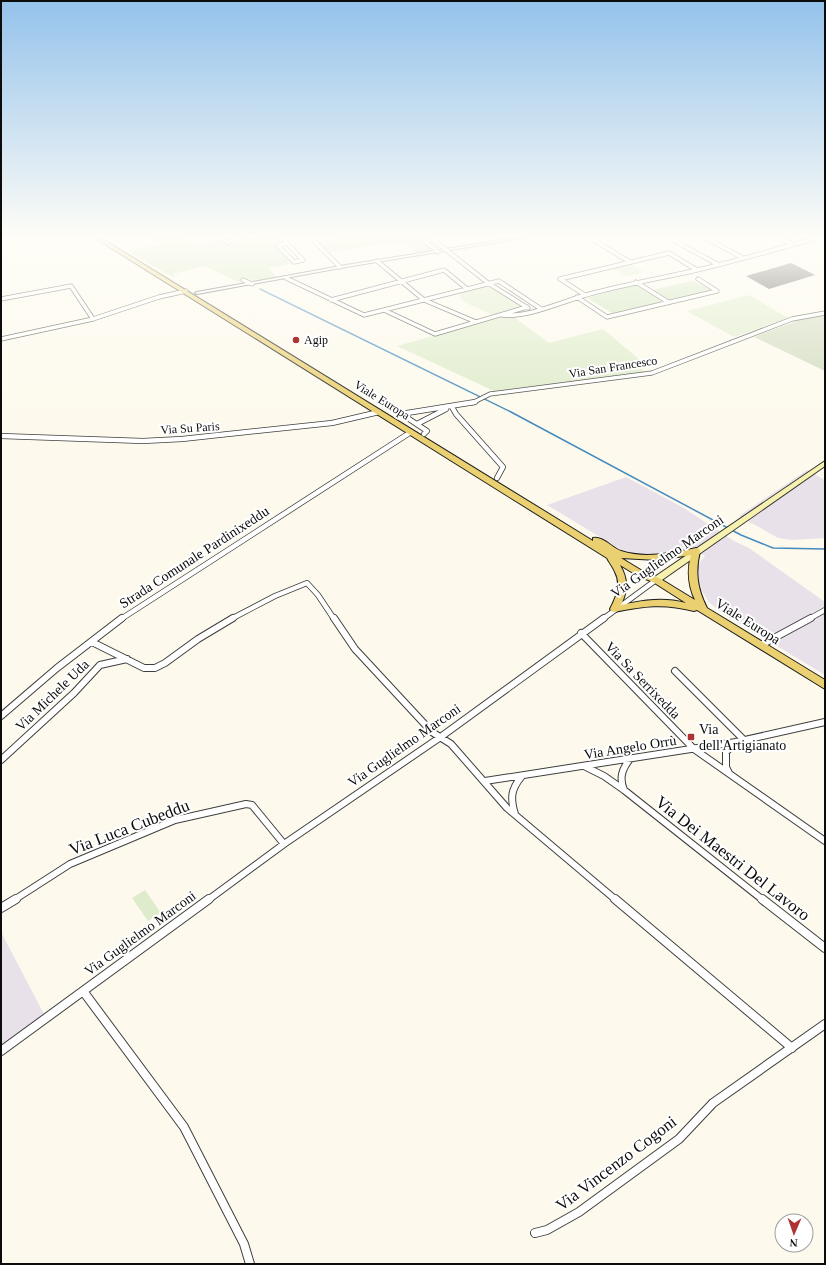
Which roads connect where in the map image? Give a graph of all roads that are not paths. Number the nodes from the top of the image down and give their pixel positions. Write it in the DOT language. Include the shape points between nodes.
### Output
graph roads {
  1 [pos="12,297"];
  2 [pos="78,297"];
  3 [pos="159,297"];
  4 [pos="196,297"];
  5 [pos="203,297"];
  6 [pos="325,297"];
  7 [pos="342,297"];
  8 [pos="421,297"];
  9 [pos="434,297"];
  10 [pos="511,297"];
  11 [pos="523,297"];
  12 [pos="577,297"];
  13 [pos="660,297"];
  14 [pos="690,297"];
  15 [pos="1,299"];
  16 [pos="331,300"];
  17 [pos="424,300"];
  18 [pos="668,302"];
  19 [pos="527,307"];
  20 [pos="541,309"];
  21 [pos="384,310"];
  22 [pos="532,311"];
  23 [pos="825,313"];
  24 [pos="502,315"];
  25 [pos="93,319"];
  26 [pos="476,322"];
  27 [pos="1,339"];
  28 [pos="452,407"];
  29 [pos="446,408"];
  30 [pos="378,412"];
  31 [pos="417,424"];
  32 [pos="411,432"];
  33 [pos="424,434"];
  34 [pos="1,436"];
  35 [pos="825,463"];
  36 [pos="497,478"];
  37 [pos="696,551"];
  38 [pos="613,554"];
  39 [pos="656,580"];
  40 [pos="614,609"];
  41 [pos="825,610"];
  42 [pos="705,611"];
  43 [pos="581,633"];
  44 [pos="92,642"];
  45 [pos="761,645"];
  46 [pos="127,659"];
  47 [pos="675,671"];
  48 [pos="825,685"];
  49 [pos="1,716"];
  50 [pos="825,722"];
  51 [pos="442,736"];
  52 [pos="744,740"];
  53 [pos="736,742"];
  54 [pos="694,749"];
  55 [pos="630,759"];
  56 [pos="1,760"];
  57 [pos="584,766"];
  58 [pos="729,774"];
  59 [pos="522,776"];
  60 [pos="485,782"];
  61 [pos="624,790"];
  62 [pos="515,814"];
  63 [pos="825,841"];
  64 [pos="284,844"];
  65 [pos="1,908"];
  66 [pos="825,948"];
  67 [pos="83,991"];
  68 [pos="825,1024"];
  69 [pos="792,1048"];
  70 [pos="1,1051"];
  71 [pos="535,1233"];
  72 [pos="250,1264"];
  1 -- 15 [label="street"];
  2 -- 25 [label="street"];
  3 -- 25 [label="street"];
  4 -- 30 [label="main road, Viale Europa"];
  5 -- 33 [label="main road, Viale Europa"];
  6 -- 16 [label="street"];
  7 -- 16 [label="street"];
  8 -- 17 [label="street"];
  9 -- 17 [label="street"];
  10 -- 19 [label="street"];
  11 -- 20 [label="street"];
  12 -- 18 [label="street" via="607,317"];
  12 -- 20 [label="street"];
  13 -- 18 [label="street"];
  14 -- 18 [label="street"];
  16 -- 21 [label="street" via="364,315"];
  17 -- 21 [label="street"];
  17 -- 26 [label="street"];
  19 -- 22 [label="street"];
  19 -- 24 [label="street"];
  20 -- 22 [label="street"];
  21 -- 26 [label="street" via="435,334"];
  22 -- 24 [label="street" via="512,316"];
  23 -- 28 [label="street, Via San Francesco" via="792,319 652,373 488,395"];
  24 -- 26 [label="street"];
  25 -- 27 [label="street"];
  28 -- 29 [label="street, Via San Francesco"];
  28 -- 36 [label="street" via="503,467"];
  29 -- 31 [label="street, Via San Francesco"];
  29 -- 31 [label="street, Via San Francesco" via="407,413 406,417"];
  30 -- 32 [label="main road, Viale Europa"];
  30 -- 34 [label="street, Via Su Paris" via="332,423 182,440"];
  31 -- 33 [label="street, Via San Francesco" via="427,432"];
  32 -- 38 [label="main road, Viale Europa"];
  32 -- 44 [label="street, Strada Comunale Pardinixeddu" via="134,609"];
  33 -- 36 [label="main road, Viale Europa"];
  35 -- 37 [label="main road, Via Guglielmo Marconi"];
  36 -- 38 [label="main road, Viale Europa"];
  37 -- 38 [label="main road" via="648,559"];
  37 -- 39 [label="main road, Via Guglielmo Marconi"];
  37 -- 42 [label="main road" via="691,579"];
  38 -- 39 [label="main road, Viale Europa" via="646,570"];
  38 -- 40 [label="main road" via="623,579 621,595"];
  39 -- 40 [label="street, Via Guglielmo Marconi"];
  39 -- 42 [label="main road, Viale Europa"];
  40 -- 42 [label="main road" via="666,601"];
  40 -- 43 [label="street, Via Guglielmo Marconi"];
  41 -- 45 [label="street"];
  42 -- 45 [label="main road, Viale Europa"];
  43 -- 51 [label="street, Via Guglielmo Marconi"];
  43 -- 54 [label="street, Via Sa Serrixedda"];
  44 -- 46 [label="street"];
  44 -- 49 [label="street, Strada Comunale Pardinixeddu"];
  45 -- 48 [label="main road, Viale Europa"];
  46 -- 51 [label="street" via="144,668 155,667 232,617 307,583 355,649 432,732"];
  46 -- 56 [label="street, Via Michele Uda" via="100,665 74,693"];
  47 -- 52 [label="street"];
  50 -- 52 [label="street, Via Angelo Orrù"];
  51 -- 60 [label="street"];
  51 -- 64 [label="street, Via Guglielmo Marconi"];
  52 -- 53 [label="street, Via Angelo Orrù"];
  53 -- 54 [label="street, Via Angelo Orrù"];
  53 -- 58 [label="street" via="726,752 726,767"];
  54 -- 55 [label="street, Via Angelo Orrù"];
  54 -- 58 [label="street, Via Sa Serrixedda"];
  55 -- 57 [label="street, Via Angelo Orrù"];
  55 -- 61 [label="street" via="621,771 620,778"];
  57 -- 59 [label="street, Via Angelo Orrù"];
  57 -- 61 [label="street, Via Dei Maestri Del Lavoro"];
  58 -- 63 [label="street, Via Sa Serrixedda"];
  59 -- 60 [label="street, Via Angelo Orrù"];
  59 -- 62 [label="street" via="511,790 510,798"];
  60 -- 62 [label="street"];
  61 -- 66 [label="street, Via Dei Maestri Del Lavoro"];
  62 -- 69 [label="street"];
  64 -- 65 [label="street, Via Luca Cubeddu" via="252,805 246,804 175,820 70,864"];
  64 -- 67 [label="street, Via Guglielmo Marconi"];
  67 -- 70 [label="street, Via Guglielmo Marconi"];
  67 -- 72 [label="street" via="184,1126 244,1244"];
  68 -- 69 [label="street, Via Vincenzo Cogoni"];
  69 -- 71 [label="street, Via Vincenzo Cogoni" via="713,1103 679,1139 579,1212 547,1230"];
}
